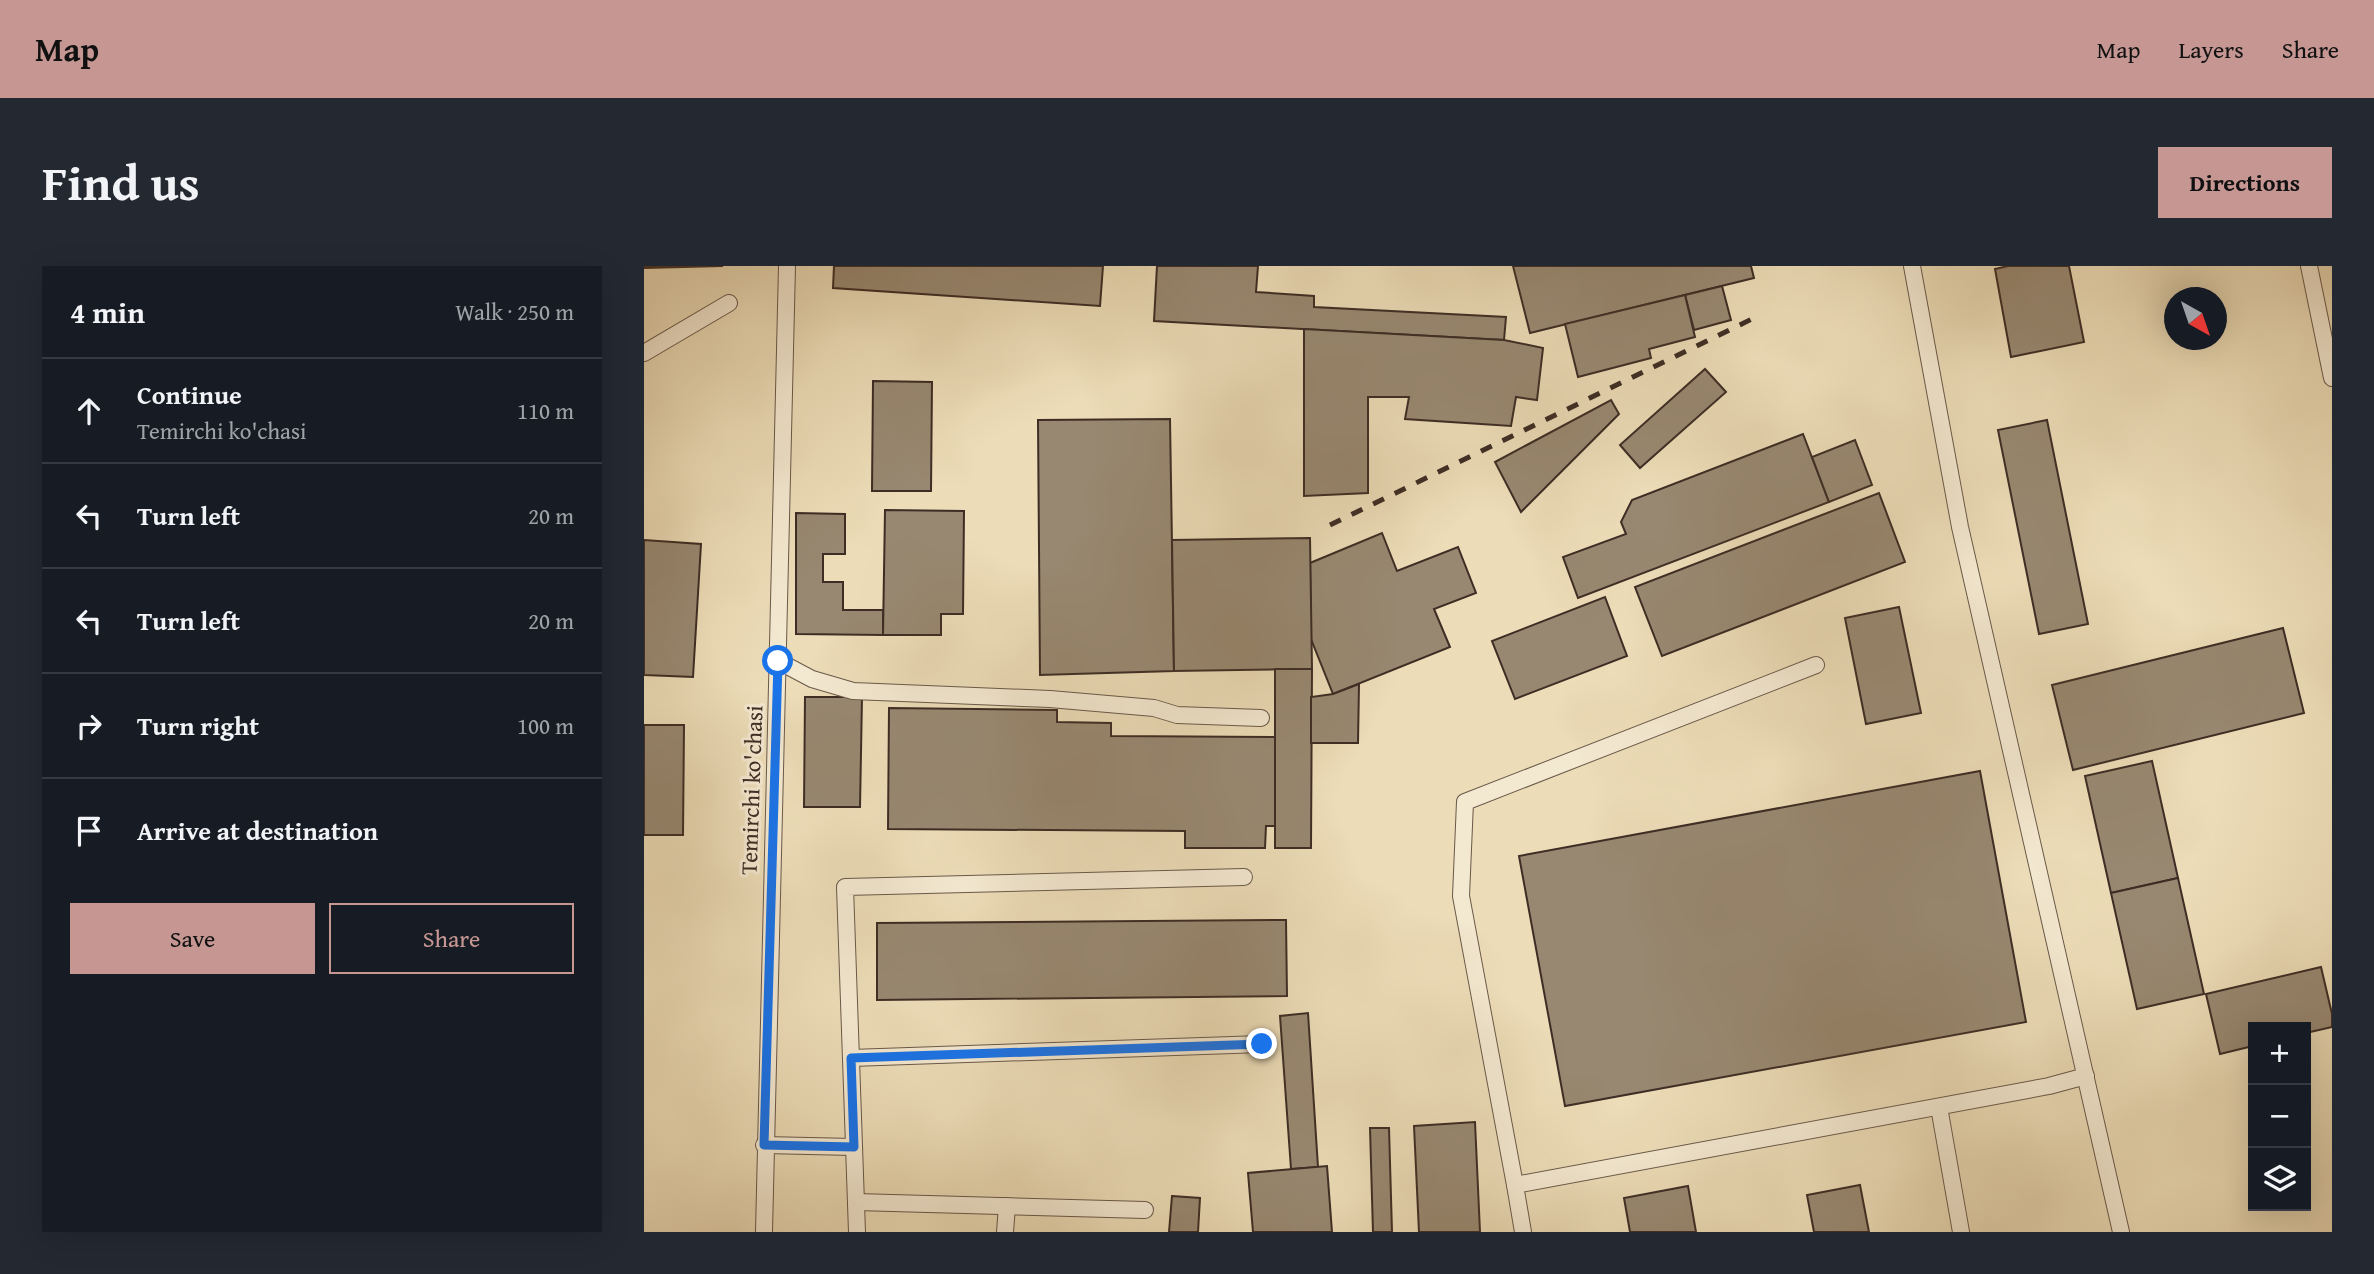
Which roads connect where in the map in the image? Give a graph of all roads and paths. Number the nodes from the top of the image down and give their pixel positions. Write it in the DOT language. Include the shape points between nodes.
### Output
graph roads {
  1 [pos="786,266"];
  2 [pos="1912,266"];
  3 [pos="2309,266"];
  4 [pos="729,303"];
  5 [pos="644,353"];
  6 [pos="2332,378"];
  7 [pos="778,661"];
  8 [pos="1816,666"];
  9 [pos="1261,718"];
  10 [pos="1244,877"];
  11 [pos="1262,1044"];
  12 [pos="851,1058"];
  13 [pos="2085,1076"];
  14 [pos="1939,1107"];
  15 [pos="764,1145"];
  16 [pos="854,1147"];
  17 [pos="1515,1185"];
  18 [pos="856,1202"];
  19 [pos="1007,1206"];
  20 [pos="1144,1210"];
  21 [pos="764,1232"];
  22 [pos="857,1232"];
  23 [pos="1005,1232"];
  24 [pos="1523,1232"];
  25 [pos="1961,1232"];
  26 [pos="2121,1232"];
  1 -- 7 [label="lane, Temirchi ko'chasi"];
  2 -- 13 [label="lane" via="1961,527"];
  3 -- 6 [label="lane"];
  4 -- 5 [label="lane"];
  7 -- 9 [label="lane" via="812,679 853,691 1050,698 1154,708 1177,715"];
  7 -- 15 [label="lane, Temirchi ko'chasi"];
  8 -- 17 [label="lane" via="1465,802 1461,896"];
  10 -- 12 [label="lane" via="845,887"];
  11 -- 12 [label="lane"];
  12 -- 16 [label="lane"];
  13 -- 14 [label="lane"];
  13 -- 26 [label="lane"];
  14 -- 17 [label="lane"];
  14 -- 25 [label="lane"];
  15 -- 16 [label="lane"];
  15 -- 21 [label="lane, Temirchi ko'chasi"];
  16 -- 18 [label="lane"];
  17 -- 24 [label="lane"];
  18 -- 19 [label="lane"];
  18 -- 22 [label="lane"];
  19 -- 20 [label="lane"];
  19 -- 23 [label="lane"];
}
